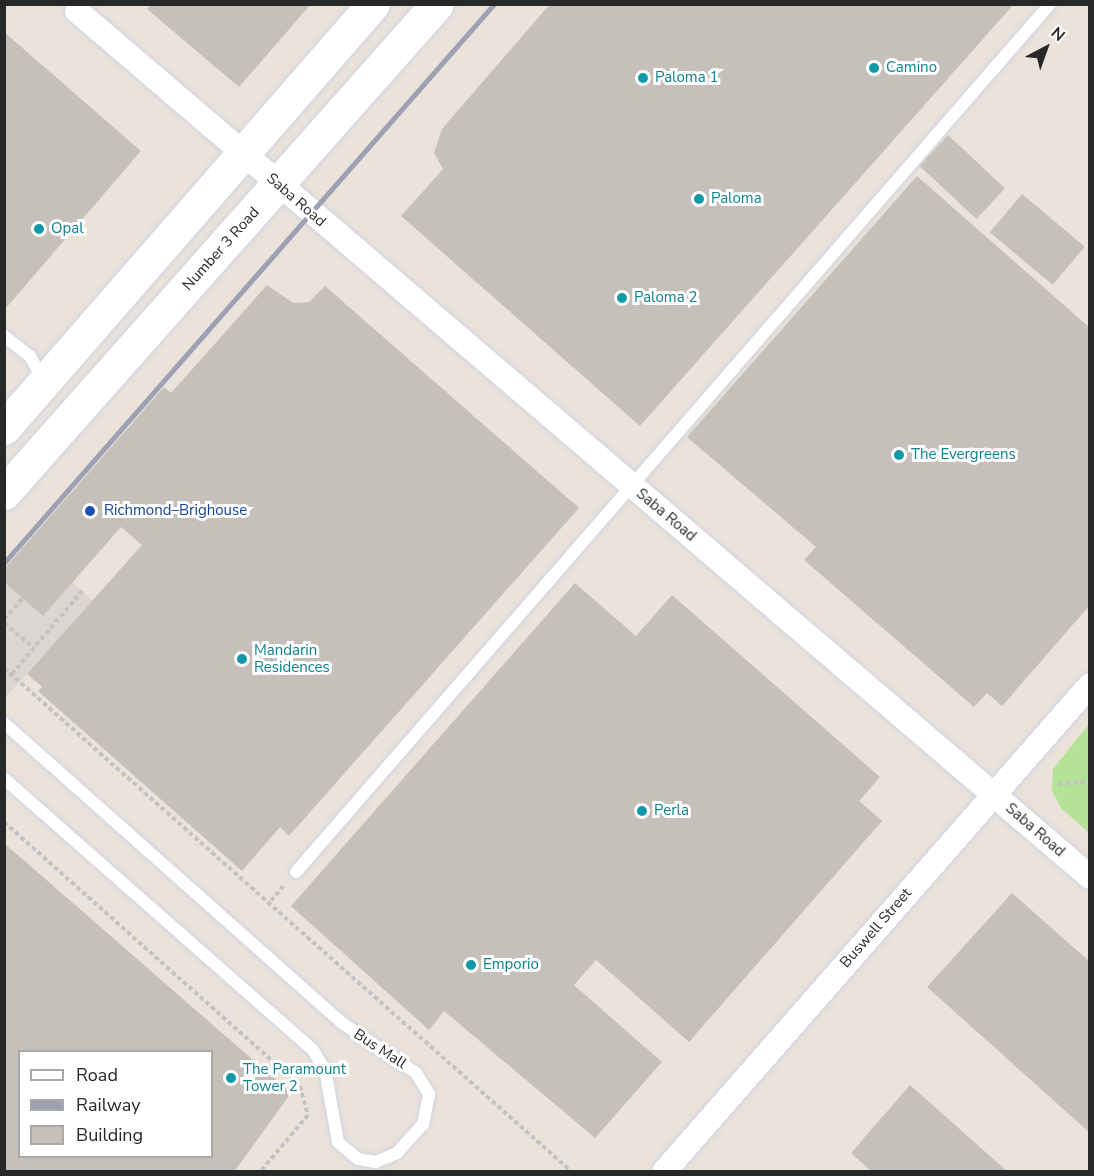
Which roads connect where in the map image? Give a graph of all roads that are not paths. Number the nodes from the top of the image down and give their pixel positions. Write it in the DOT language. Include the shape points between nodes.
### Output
graph roads {
  1 [pos="373,4"];
  2 [pos="437,4"];
  3 [pos="1050,4"];
  4 [pos="76,6"];
  5 [pos="242,152"];
  6 [pos="278,184"];
  7 [pos="4,336"];
  8 [pos="43,380"];
  9 [pos="4,428"];
  10 [pos="630,484"];
  11 [pos="4,493"];
  12 [pos="1089,685"];
  13 [pos="4,723"];
  14 [pos="4,779"];
  15 [pos="994,794"];
  16 [pos="296,872"];
  17 [pos="1089,877"];
  18 [pos="664,1172"];
  1 -- 5 [label="main road"];
  2 -- 6 [label="main road, Number 3 Road"];
  3 -- 10 [label="lane"];
  4 -- 5 [label="street, Saba Road"];
  5 -- 6 [label="street, Saba Road"];
  5 -- 8 [label="main road"];
  6 -- 10 [label="street, Saba Road"];
  6 -- 11 [label="main road, Number 3 Road"];
  7 -- 8 [label="lane" via="30,356"];
  8 -- 9 [label="main road"];
  10 -- 15 [label="street, Saba Road"];
  10 -- 16 [label="lane"];
  12 -- 15 [label="street, Buswell Street"];
  13 -- 14 [label="lane, Bus Mall" via="342,1023 416,1073 429,1094 423,1124 397,1153 376,1162 358,1159 338,1142 326,1070 313,1050"];
  15 -- 17 [label="street, Saba Road"];
  15 -- 18 [label="street, Buswell Street"];
}
